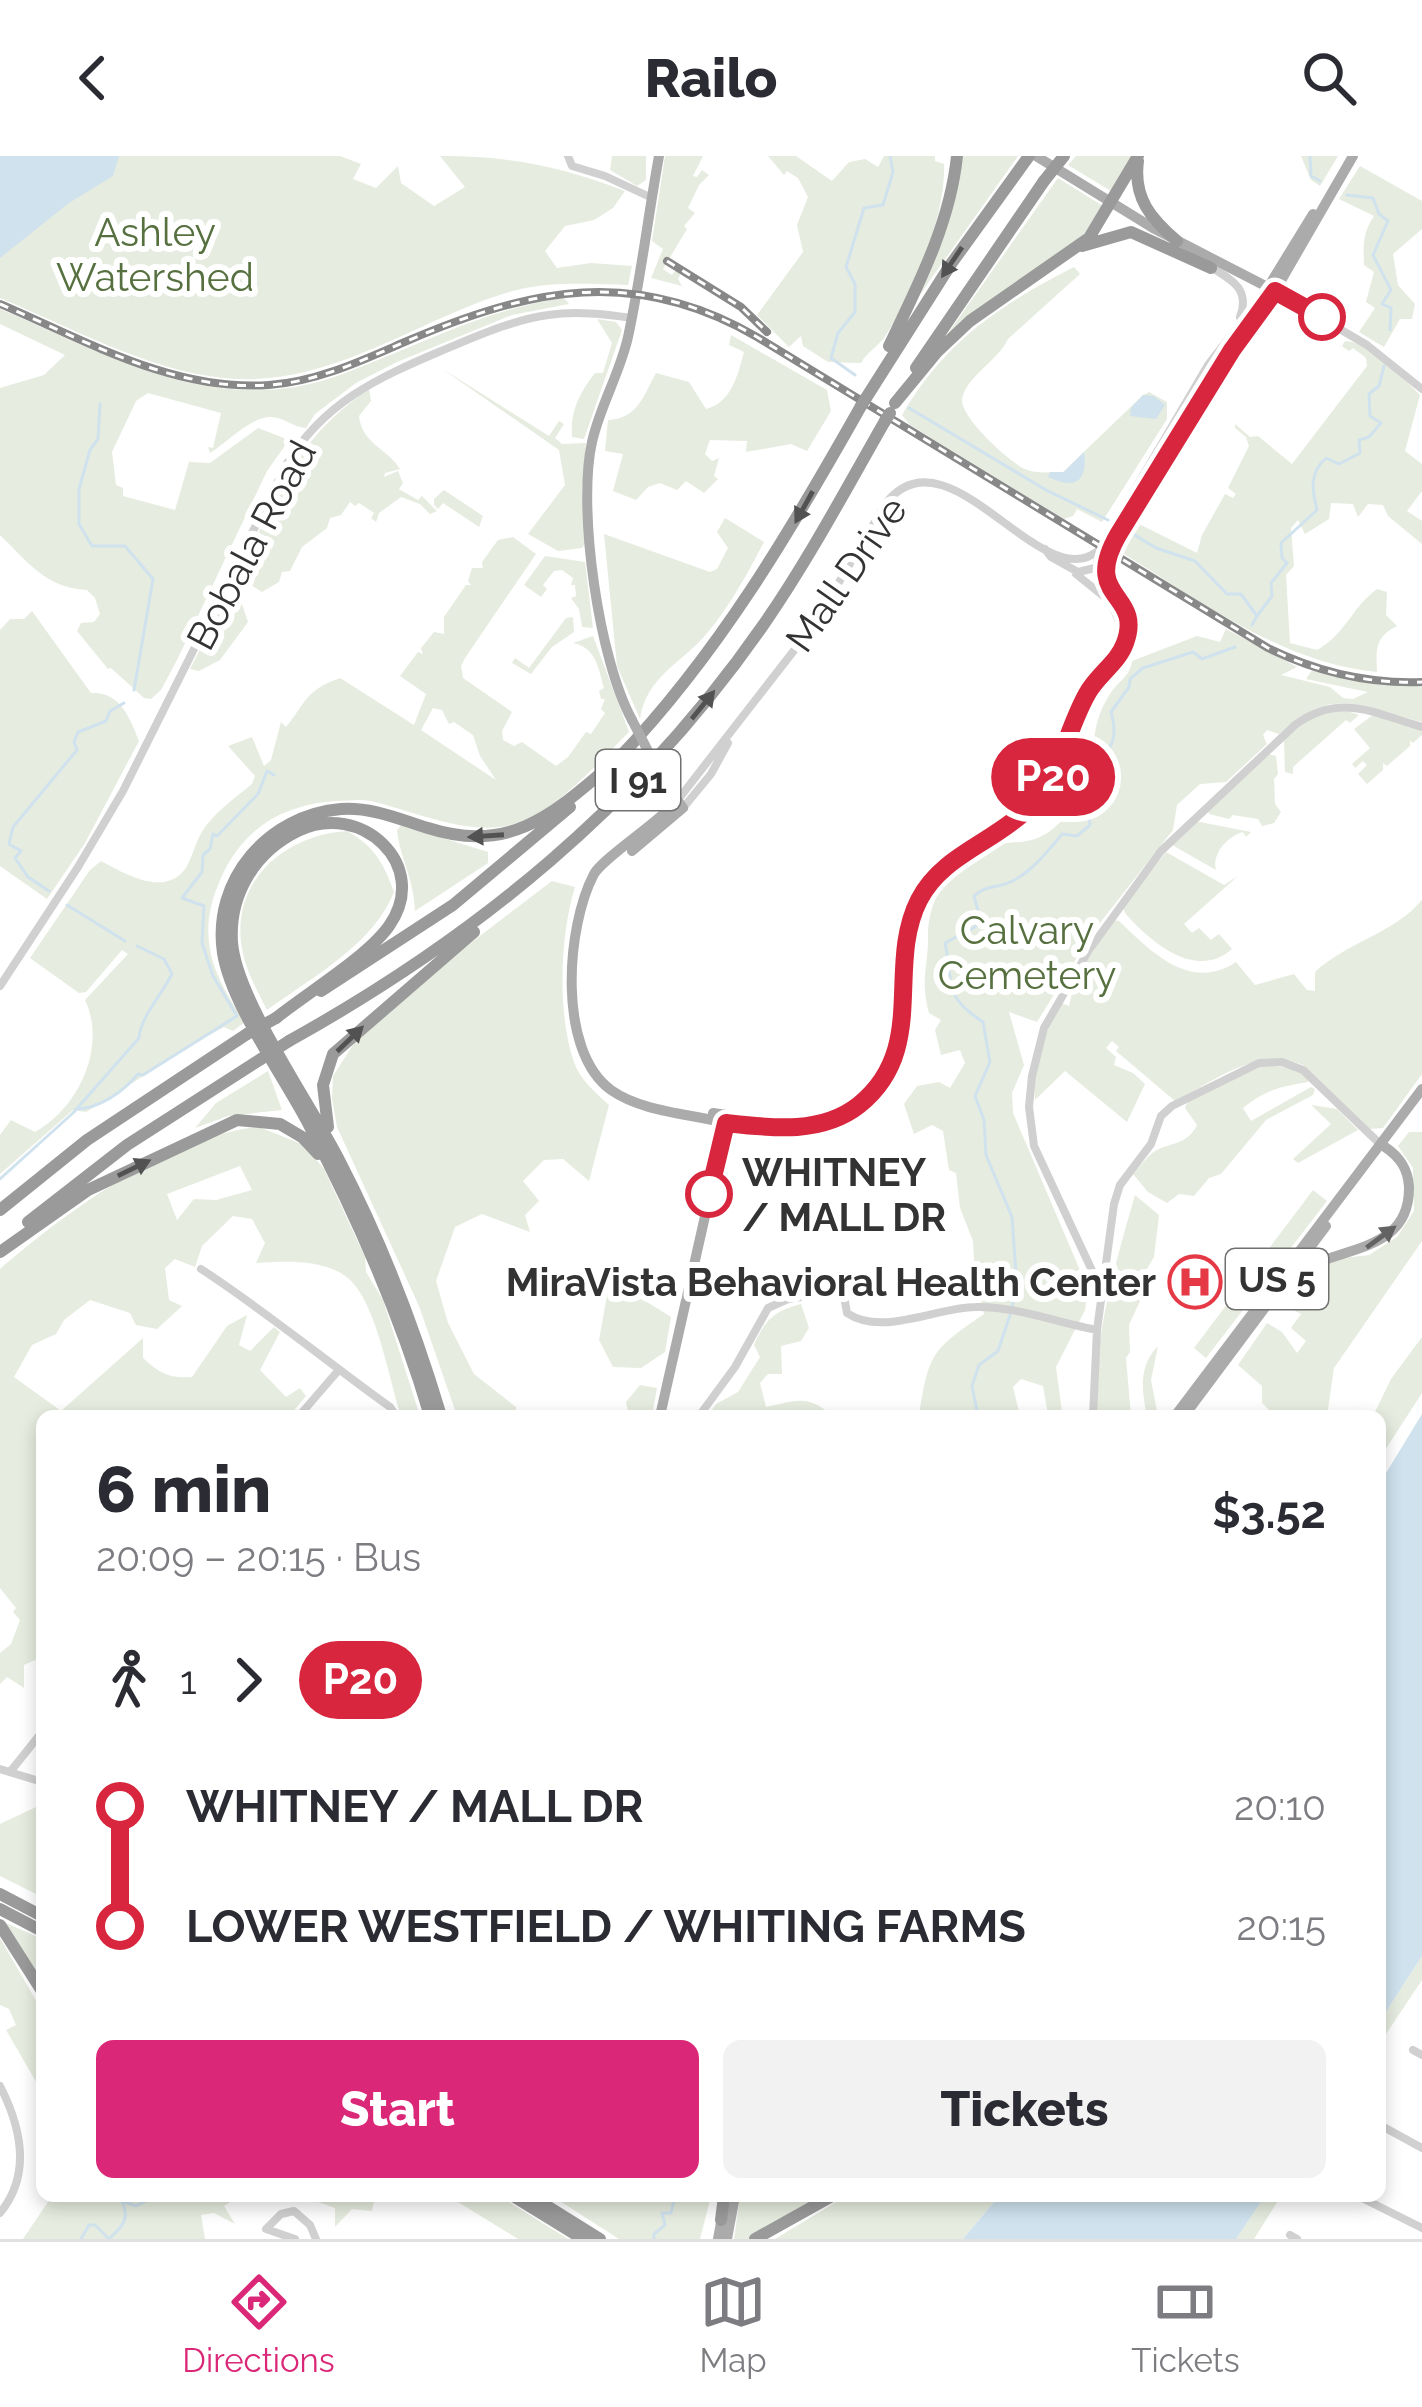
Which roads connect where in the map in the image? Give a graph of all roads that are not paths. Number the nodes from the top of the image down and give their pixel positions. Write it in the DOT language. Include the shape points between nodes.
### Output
graph roads {
  1 [pos="568,156"];
  2 [pos="659,156"];
  3 [pos="1064,156"];
  4 [pos="1138,156"];
  5 [pos="1352,156"];
  6 [pos="957,159"];
  7 [pos="1028,160"];
  8 [pos="652,198"];
  9 [pos="1111,203"];
  10 [pos="1177,241"];
  11 [pos="1081,246"];
  12 [pos="1196,251"];
  13 [pos="1211,268"];
  14 [pos="1271,290"];
  15 [pos="632,318"];
  16 [pos="1231,334"];
  17 [pos="1422,389"];
  18 [pos="865,399"];
  19 [pos="890,412"];
  20 [pos="1100,549"];
  21 [pos="1070,565"];
  22 [pos="1102,569"];
  23 [pos="1105,598"];
  24 [pos="1102,670"];
  25 [pos="1422,727"];
  26 [pos="620,757"];
  27 [pos="680,804"];
  28 [pos="538,874"];
  29 [pos="0,986"];
  30 [pos="276,1018"];
  31 [pos="1422,1089"];
  32 [pos="1422,1100"];
  33 [pos="727,1119"];
  34 [pos="1382,1145"];
  35 [pos="332,1146"];
  36 [pos="331,1169"];
  37 [pos="0,1210"];
  38 [pos="0,1250"];
  39 [pos="201,1269"];
  40 [pos="1283,1283"];
  41 [pos="1102,1292"];
  42 [pos="1097,1330"];
  43 [pos="337,1372"];
  44 [pos="304,1410"];
  45 [pos="391,1410"];
  46 [pos="428,1410"];
  47 [pos="439,1410"];
  48 [pos="661,1410"];
  49 [pos="703,1410"];
  50 [pos="1094,1410"];
  51 [pos="1180,1410"];
  52 [pos="1188,1410"];
  53 [pos="36,1738"];
  54 [pos="5,1770"];
  55 [pos="36,1780"];
  56 [pos="0,1891"];
  57 [pos="0,1909"];
  58 [pos="36,1910"];
  59 [pos="0,1925"];
  60 [pos="36,1928"];
  61 [pos="36,1981"];
  62 [pos="1,2088"];
  63 [pos="1386,2128"];
  64 [pos="1422,2148"];
  65 [pos="523,2202"];
  66 [pos="540,2202"];
  67 [pos="726,2202"];
  68 [pos="727,2202"];
  69 [pos="821,2202"];
  70 [pos="1370,2202"];
  71 [pos="0,2213"];
  72 [pos="722,2220"];
  73 [pos="1422,2228"];
  74 [pos="289,2239"];
  75 [pos="316,2239"];
  76 [pos="583,2239"];
  77 [pos="600,2239"];
  78 [pos="723,2239"];
  79 [pos="754,2239"];
  1 -- 8 [label="street" via="572,166"];
  2 -- 8 [label="main road"];
  3 -- 19 [label="highway, I 91, bridge"];
  4 -- 9 [label="highway"];
  4 -- 10 [label="highway" via="1142,203"];
  5 -- 14 [label="main road"];
  6 -- 18 [label="highway" via="931,255"];
  7 -- 9 [label="main road"];
  7 -- 18 [label="highway, I 91, one-way"];
  8 -- 15 [label="main road"];
  9 -- 10 [label="main road"];
  9 -- 11 [label="highway"];
  10 -- 12 [label="main road"];
  11 -- 13 [label="highway" via="1140,234"];
  11 -- 19 [label="highway" via="970,321"];
  12 -- 13 [label="street"];
  12 -- 14 [label="main road"];
  13 -- 16 [label="street" via="1244,296"];
  14 -- 16 [label="street"];
  14 -- 17 [label="street" via="1367,345"];
  14 -- 22 [label="street"];
  15 -- 27 [label="main road, bridge" via="592,439 587,492 605,644 620,696"];
  15 -- 29 [label="street, Bobala Road" via="574,313 464,341 371,382 319,421 286,465 123,791"];
  16 -- 20 [label="street"];
  18 -- 26 [label="highway, I 91, one-way" via="728,627"];
  28 -- 19 [label="highway, I 91, one-way" via="627,792 732,668"];
  20 -- 21 [label="street"];
  20 -- 22 [label="street"];
  21 -- 22 [label="street"];
  21 -- 23 [label="street, Mall Drive"];
  21 -- 27 [label="street, Mall Drive" via="950,486 903,487 711,774"];
  22 -- 23 [label="street" via="1096,580"];
  22 -- 24 [label="street" via="1128,626 1124,647"];
  23 -- 24 [label="street" via="1120,629"];
  24 -- 33 [label="street" via="1057,772 1034,802 947,865 921,897 899,1040 886,1073 857,1107 828,1121 804,1127"];
  25 -- 41 [label="street" via="1339,706 1295,725 1161,851 1050,1014 1032,1076 1032,1134"];
  26 -- 30 [label="highway, I 91" via="477,887"];
  26 -- 36 [label="highway, one-way" via="548,815 506,835 466,838 381,812 337,809 287,824 243,864 224,910 227,971"];
  27 -- 33 [label="main road" via="591,883 577,915 574,1016 584,1055 614,1092"];
  35 -- 28 [label="highway, one-way" via="322,1100 333,1054"];
  28 -- 38 [label="highway, I 91, bridge" via="424,959 106,1160"];
  30 -- 35 [label="highway" via="378,938 395,915 396,864 358,826 312,825 271,848 242,886 232,926 242,980"];
  30 -- 37 [label="highway, I 91, bridge" via="87,1140"];
  31 -- 34 [label="main road, US 5"];
  32 -- 34 [label="main road, US 5"];
  33 -- 48 [label="main road"];
  34 -- 40 [label="main road, US 5"];
  40 -- 34 [label="main road, one-way" via="1325,1257 1377,1244 1396,1226 1408,1179"];
  34 -- 41 [label="street" via="1303,1070 1282,1062 1259,1063 1172,1106 1120,1185"];
  34 -- 51 [label="main road, US 5"];
  35 -- 47 [label="highway" via="392,1275"];
  38 -- 36 [label="highway, one-way" via="88,1190 237,1120 280,1124"];
  36 -- 46 [label="highway"];
  39 -- 43 [label="street"];
  40 -- 52 [label="main road, US 5"];
  41 -- 42 [label="street"];
  42 -- 49 [label="street" via="989,1308 861,1321 847,1313 845,1291 788,1299 768,1308"];
  42 -- 50 [label="street"];
  43 -- 44 [label="street"];
  43 -- 45 [label="street"];
  53 -- 54 [label="street"];
  54 -- 55 [label="street"];
  56 -- 58 [label="highway"];
  57 -- 60 [label="highway"];
  59 -- 61 [label="highway"];
  62 -- 71 [label="street" via="20,2158 16,2187"];
  63 -- 64 [label="street"];
  65 -- 76 [label="highway"];
  66 -- 77 [label="highway"];
  67 -- 72 [label="highway"];
  68 -- 78 [label="main road"];
  69 -- 79 [label="highway"];
  70 -- 73 [label="street"];
  72 -- 78 [label="main road"];
  74 -- 75 [label="street" via="266,2229 290,2211"];
}
